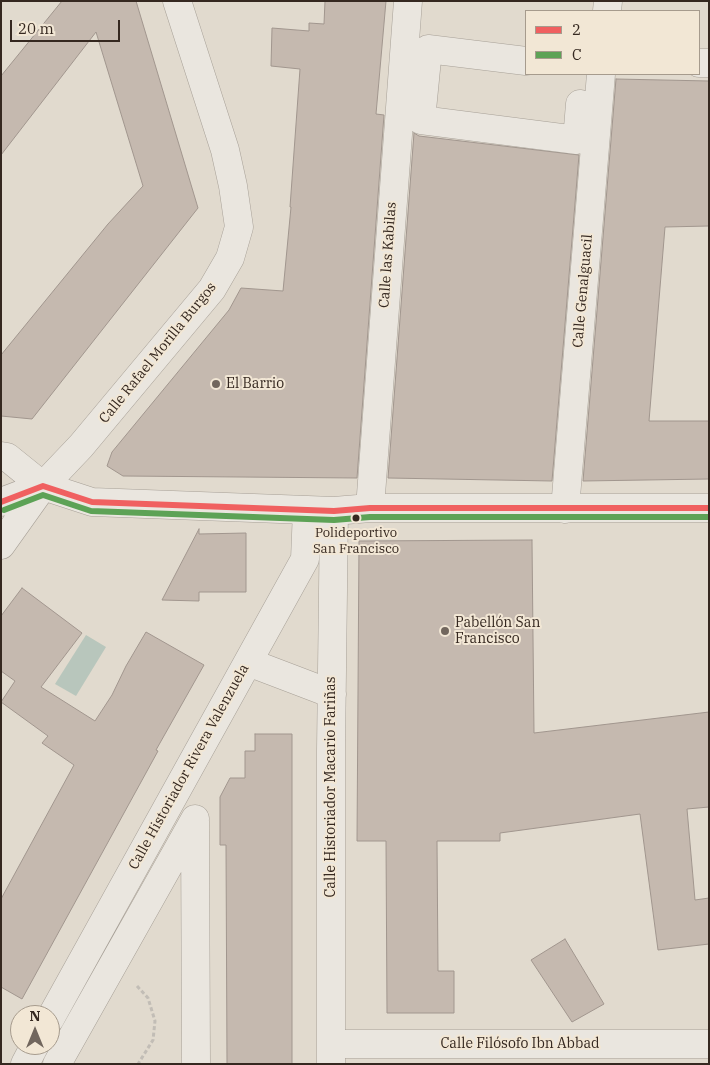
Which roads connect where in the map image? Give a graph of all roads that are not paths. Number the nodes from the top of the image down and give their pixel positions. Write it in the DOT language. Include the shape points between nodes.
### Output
graph roads {
  1 [pos="177,1"];
  2 [pos="408,1"];
  3 [pos="405,29"];
  4 [pos="525,45"];
  5 [pos="525,61"];
  6 [pos="583,75"];
  7 [pos="601,75"];
  8 [pos="1,456"];
  9 [pos="43,486"];
  10 [pos="1,502"];
  11 [pos="370,508"];
  12 [pos="709,508"];
  13 [pos="565,509"];
  14 [pos="321,510"];
  15 [pos="1,545"];
  16 [pos="248,662"];
  17 [pos="332,694"];
  18 [pos="57,1005"];
  19 [pos="709,1044"];
  20 [pos="331,1054"];
  21 [pos="57,1064"];
  22 [pos="196,1064"];
  1 -- 9 [label="street, Calle Rafael Morilla Burgos" via="225,150 239,227 230,258 212,289 81,446"];
  2 -- 3 [label="street, Calle las Kabilas"];
  3 -- 4 [label="street"];
  3 -- 11 [label="street, Calle las Kabilas"];
  5 -- 6 [label="street" via="428,49 422,120 577,140"];
  7 -- 13 [label="street, Calle Genalguacil"];
  8 -- 9 [label="street" via="7,457"];
  9 -- 10 [label="street"];
  9 -- 14 [label="street" via="92,502"];
  9 -- 15 [label="street, Calle Rafael Morilla Burgos"];
  11 -- 13 [label="street"];
  11 -- 14 [label="street"];
  12 -- 13 [label="street"];
  14 -- 16 [label="street, Calle Historiador Rivera Valenzuela" via="306,559"];
  14 -- 17 [label="street, Calle Historiador Macario Fariñas"];
  16 -- 17 [label="street"];
  16 -- 18 [label="street, Calle Historiador Rivera Valenzuela"];
  17 -- 20 [label="street, Calle Historiador Macario Fariñas"];
  19 -- 20 [label="street, Calle Filósofo Ibn Abbad"];
  21 -- 22 [label="street" via="195,819"];
}
